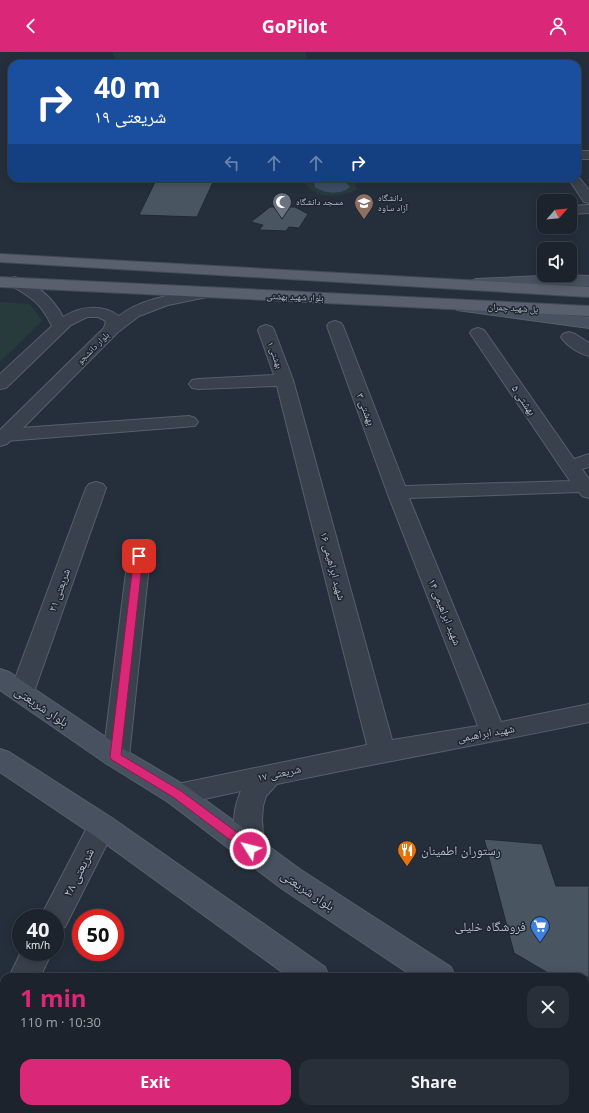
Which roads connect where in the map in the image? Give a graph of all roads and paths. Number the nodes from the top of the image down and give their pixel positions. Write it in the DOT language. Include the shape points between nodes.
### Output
graph roads {
  1 [pos="577,182"];
  2 [pos="589,199"];
  3 [pos="589,209"];
  4 [pos="577,210"];
  5 [pos="0,258"];
  6 [pos="589,281"];
  7 [pos="7,282"];
  8 [pos="447,285"];
  9 [pos="589,292"];
  10 [pos="207,293"];
  11 [pos="438,304"];
  12 [pos="589,311"];
  13 [pos="589,323"];
  14 [pos="335,326"];
  15 [pos="60,327"];
  16 [pos="112,329"];
  17 [pos="266,330"];
  18 [pos="478,333"];
  19 [pos="569,337"];
  20 [pos="589,351"];
  21 [pos="284,380"];
  22 [pos="0,384"];
  23 [pos="198,384"];
  24 [pos="189,422"];
  25 [pos="3,438"];
  26 [pos="589,460"];
  27 [pos="570,467"];
  28 [pos="96,488"];
  29 [pos="587,489"];
  30 [pos="397,492"];
  31 [pos="139,556"];
  32 [pos="11,685"];
  33 [pos="589,713"];
  34 [pos="493,732"];
  35 [pos="382,752"];
  36 [pos="116,757"];
  37 [pos="0,759"];
  38 [pos="269,775"];
  39 [pos="177,794"];
  40 [pos="102,826"];
  41 [pos="250,849"];
  42 [pos="60,909"];
  43 [pos="32,961"];
  44 [pos="26,973"];
  45 [pos="308,973"];
  46 [pos="434,973"];
  1 -- 2 [label="street"];
  3 -- 4 [label="street"];
  5 -- 8 [label="main road, بلوار شهید بهشتی"];
  6 -- 8 [label="main road, بلوار شهید بهشتی"];
  7 -- 10 [label="main road, بلوار شهید بهشتی"];
  7 -- 15 [label="street" via="38,294 51,308"];
  8 -- 9 [label="main road, پل شهید چمران"];
  10 -- 11 [label="main road, بلوار شهید بهشتی"];
  10 -- 16 [label="street, بلوار دانشجو" via="164,301 133,313"];
  11 -- 12 [label="main road, پل شهید چمران"];
  11 -- 13 [label="main road, بلوار شهید بهشتی"];
  14 -- 30 [label="street, بهشتی ۳"];
  15 -- 16 [label="street" via="75,316 97,312 108,314 114,320"];
  15 -- 22 [label="street"];
  16 -- 25 [label="street, بلوار دانشجو"];
  17 -- 21 [label="street, بهشتی ۱"];
  18 -- 27 [label="street, بهشتی ۵"];
  19 -- 20 [label="street"];
  21 -- 23 [label="street"];
  21 -- 35 [label="street, شهید ابراهیمی ۱۶"];
  24 -- 25 [label="street"];
  26 -- 27 [label="street"];
  27 -- 29 [label="street, بهشتی ۵"];
  28 -- 32 [label="street, شریعتی ۲۱"];
  29 -- 30 [label="street"];
  30 -- 34 [label="street, شهید ابراهیمی ۱۴"];
  31 -- 36 [label="street"];
  32 -- 36 [label="main road, بلوار شریعتی"];
  33 -- 34 [label="street, شهید ابراهیمی"];
  34 -- 35 [label="street, شهید ابراهیمی"];
  35 -- 38 [label="street, شریعتی ۱۷"];
  36 -- 39 [label="main road, بلوار شریعتی"];
  37 -- 40 [label="main road"];
  38 -- 39 [label="street, شریعتی ۱۷"];
  38 -- 41 [label="street" via="254,791 249,809 247,828"];
  39 -- 41 [label="main road, بلوار شریعتی"];
  40 -- 42 [label="street, شریعتی ۲۸"];
  40 -- 45 [label="main road"];
  41 -- 46 [label="main road, بلوار شریعتی"];
  43 -- 44 [label="street"];
}
